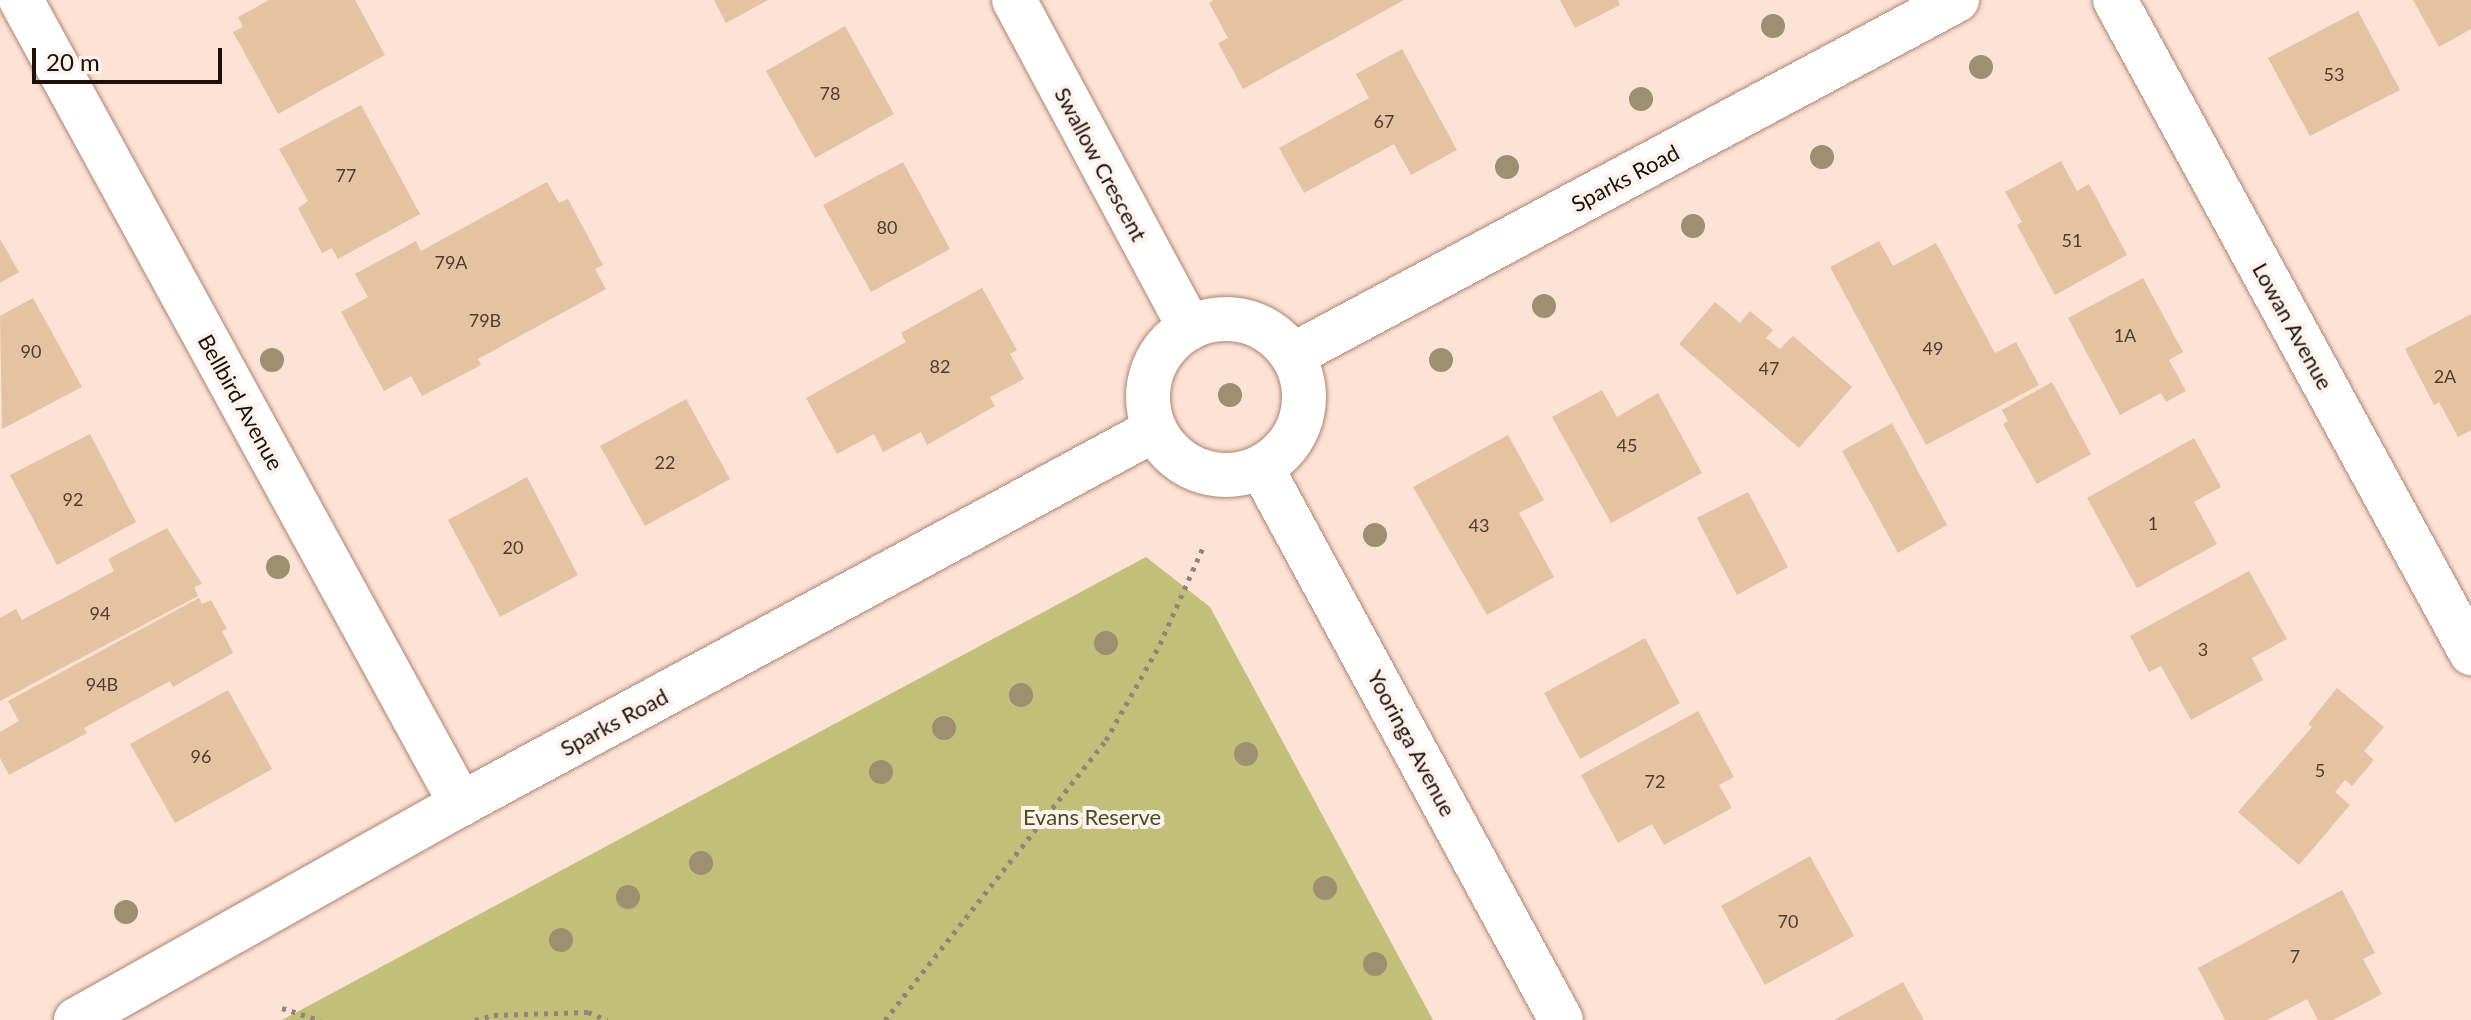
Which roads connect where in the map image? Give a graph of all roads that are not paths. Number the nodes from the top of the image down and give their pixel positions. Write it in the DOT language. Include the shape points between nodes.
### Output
graph roads {
  1 [pos="1014,0"];
  2 [pos="1957,0"];
  3 [pos="2115,0"];
  4 [pos="17,18"];
  5 [pos="1190,328"];
  6 [pos="1293,355"];
  7 [pos="1154,430"];
  8 [pos="1261,467"];
  9 [pos="2471,653"];
  10 [pos="461,804"];
  11 [pos="76,1020"];
  12 [pos="1561,1020"];
  1 -- 5 [label="street, Swallow Crescent"];
  2 -- 6 [label="street, Sparks Road"];
  3 -- 9 [label="street, Lowan Avenue"];
  4 -- 10 [label="street, Bellbird Avenue"];
  5 -- 6 [label="street" via="1235,319 1257,324"];
  5 -- 7 [label="street" via="1156,361 1148,407"];
  6 -- 8 [label="street" via="1303,379 1305,405 1298,431 1283,453"];
  7 -- 8 [label="street" via="1188,466 1211,475 1237,475"];
  7 -- 10 [label="street, Sparks Road"];
  8 -- 12 [label="street, Yooringa Avenue"];
  10 -- 11 [label="street, Sparks Road"];
}
